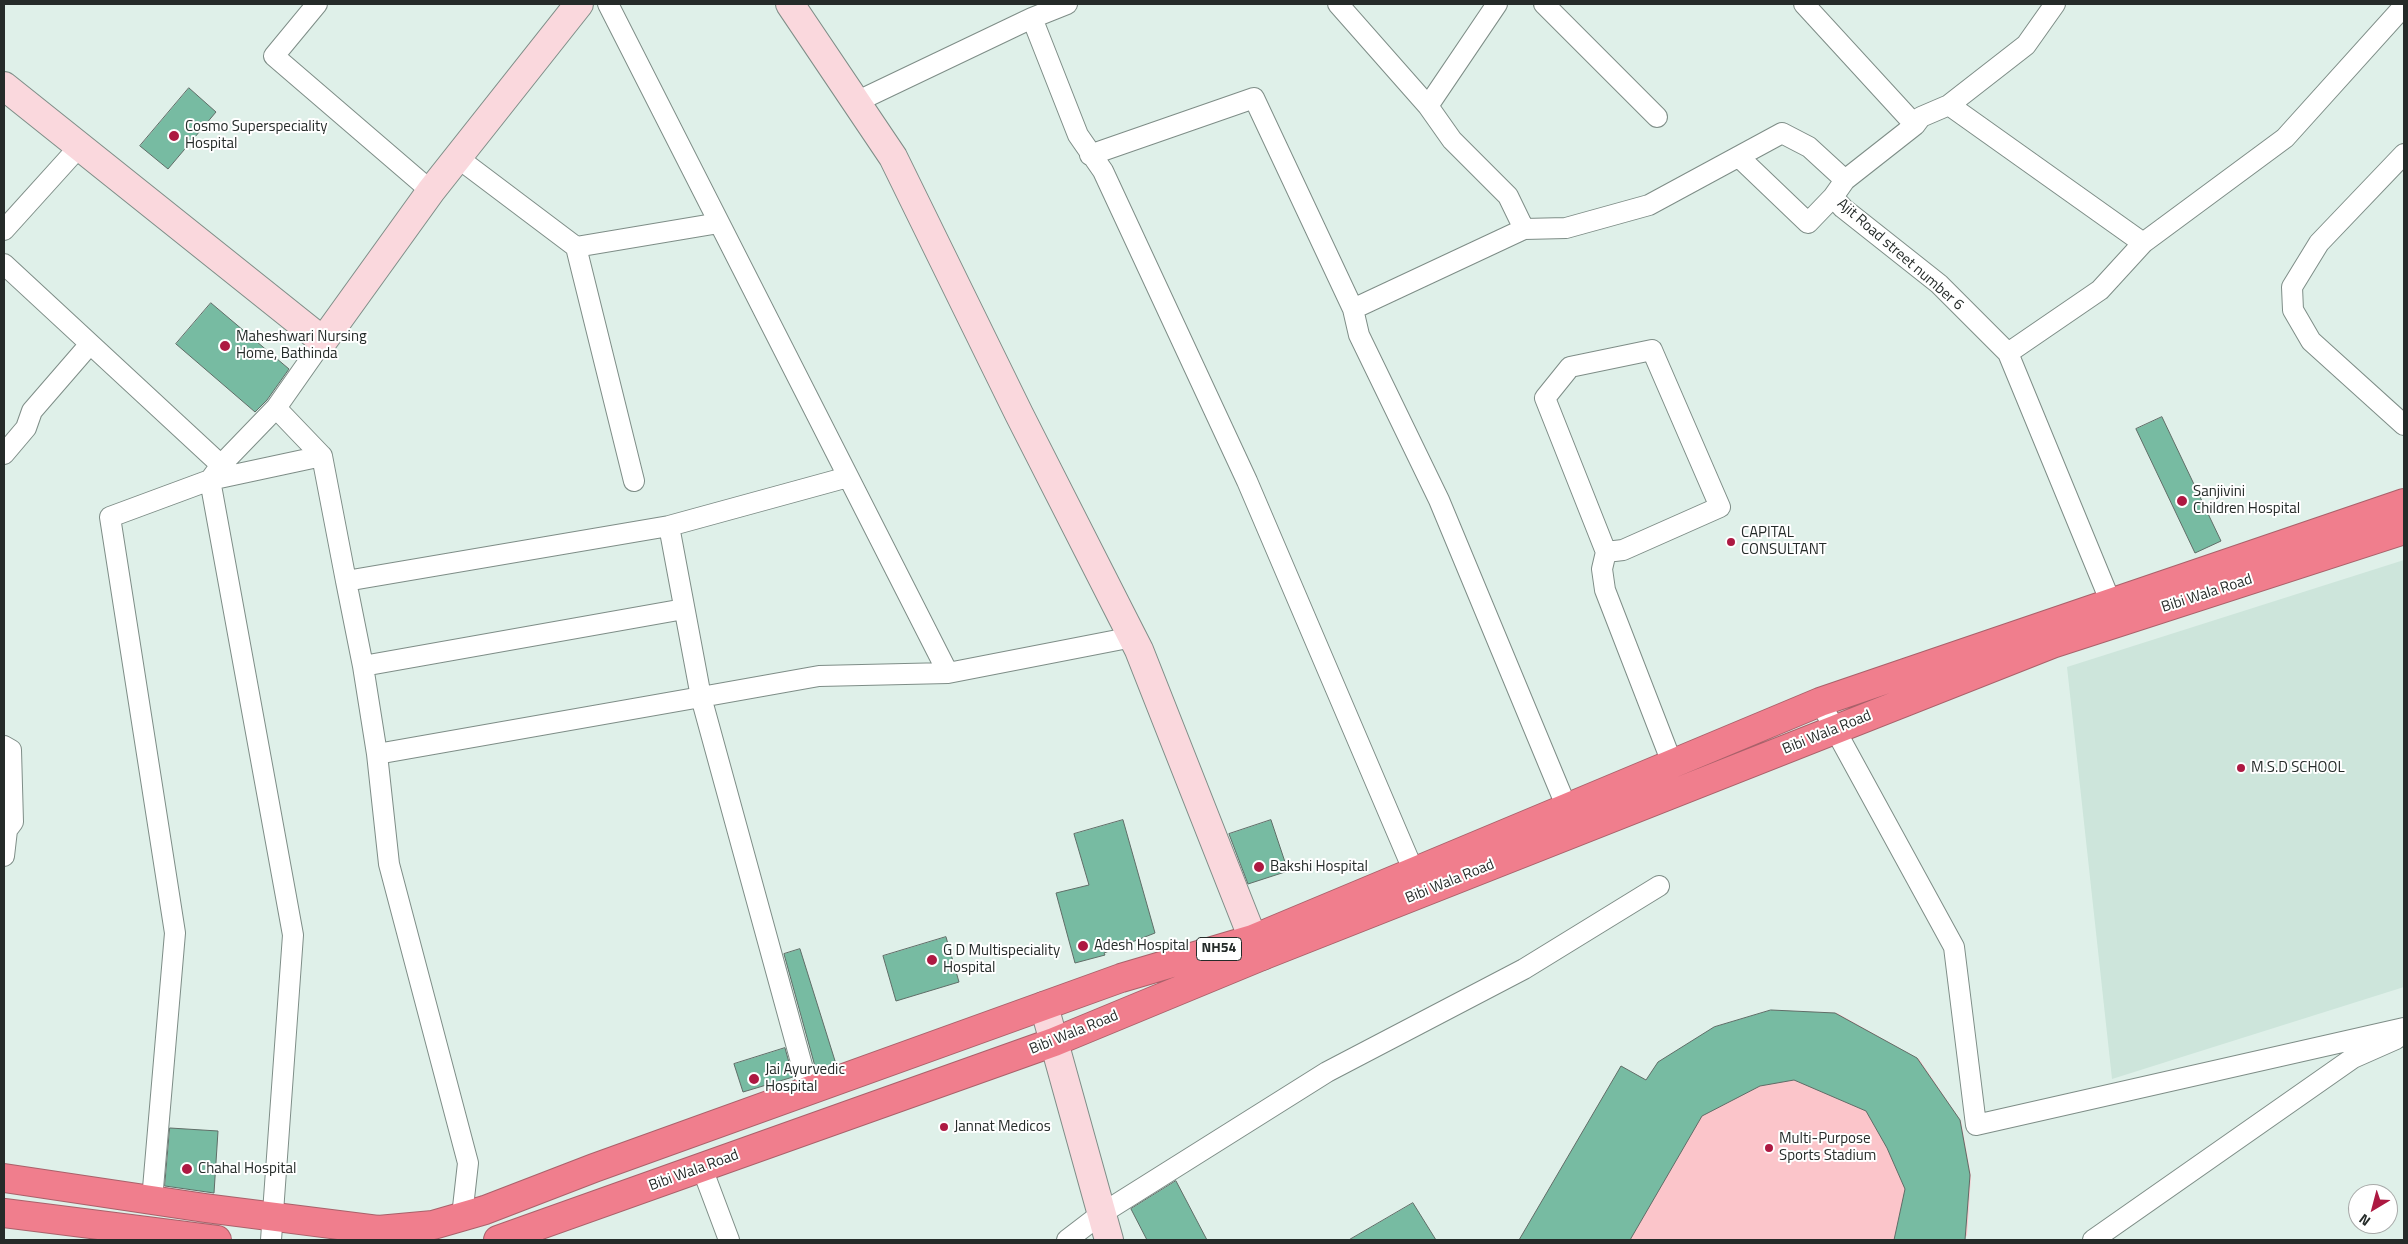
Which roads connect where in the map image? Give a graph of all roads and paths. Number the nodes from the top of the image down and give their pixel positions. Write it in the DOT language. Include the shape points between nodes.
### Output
graph roads {
  1 [pos="316,4"];
  2 [pos="579,4"];
  3 [pos="608,4"];
  4 [pos="790,4"];
  5 [pos="1067,4"];
  6 [pos="1338,4"];
  7 [pos="1497,4"];
  8 [pos="1544,4"];
  9 [pos="1804,4"];
  10 [pos="2055,4"];
  11 [pos="2404,6"];
  12 [pos="1032,18"];
  13 [pos="4,86"];
  14 [pos="856,102"];
  15 [pos="1949,105"];
  16 [pos="1428,106"];
  17 [pos="1657,117"];
  18 [pos="1915,125"];
  19 [pos="79,147"];
  20 [pos="2404,154"];
  21 [pos="1090,155"];
  22 [pos="1740,157"];
  23 [pos="458,158"];
  24 [pos="1845,180"];
  25 [pos="432,191"];
  26 [pos="1833,197"];
  27 [pos="719,223"];
  28 [pos="1524,229"];
  29 [pos="4,230"];
  30 [pos="2143,243"];
  31 [pos="576,247"];
  32 [pos="4,264"];
  33 [pos="1353,309"];
  34 [pos="323,341"];
  35 [pos="90,344"];
  36 [pos="2008,353"];
  37 [pos="276,408"];
  38 [pos="2404,425"];
  39 [pos="4,454"];
  40 [pos="322,456"];
  41 [pos="216,473"];
  42 [pos="848,477"];
  43 [pos="634,481"];
  44 [pos="2404,503"];
  45 [pos="669,526"];
  46 [pos="2404,530"];
  47 [pos="1606,552"];
  48 [pos="346,581"];
  49 [pos="2110,603"];
  50 [pos="684,609"];
  51 [pos="1133,637"];
  52 [pos="364,666"];
  53 [pos="948,673"];
  54 [pos="700,697"];
  55 [pos="1820,702"];
  56 [pos="1836,729"];
  57 [pos="4,746"];
  58 [pos="377,754"];
  59 [pos="1672,763"];
  60 [pos="1567,808"];
  61 [pos="4,856"];
  62 [pos="1414,872"];
  63 [pos="1659,886"];
  64 [pos="1257,948"];
  65 [pos="1044,1006"];
  66 [pos="2404,1028"];
  67 [pos="2404,1036"];
  68 [pos="1054,1042"];
  69 [pos="809,1090"];
  70 [pos="702,1168"];
  71 [pos="4,1178"];
  72 [pos="152,1200"];
  73 [pos="4,1213"];
  74 [pos="1101,1214"];
  75 [pos="462,1216"];
  76 [pos="272,1229"];
  77 [pos="217,1240"];
  78 [pos="498,1240"];
  79 [pos="730,1240"];
  80 [pos="1067,1240"];
  81 [pos="1109,1240"];
  82 [pos="2094,1240"];
  1 -- 25 [label="street" via="274,56"];
  2 -- 23 [label="street"];
  3 -- 27 [label="street"];
  4 -- 14 [label="street"];
  5 -- 12 [label="street"];
  6 -- 16 [label="street"];
  7 -- 16 [label="street"];
  8 -- 17 [label="street"];
  9 -- 18 [label="street"];
  10 -- 15 [label="street, Ajit Road street number 6" via="2026,45"];
  11 -- 30 [label="street" via="2285,138"];
  12 -- 14 [label="street"];
  12 -- 21 [label="street" via="1078,136"];
  13 -- 19 [label="street"];
  14 -- 51 [label="street" via="893,157 1014,405"];
  15 -- 18 [label="street, Ajit Road street number 6" via="1921,117"];
  15 -- 30 [label="street"];
  16 -- 28 [label="street" via="1452,140 1508,196"];
  18 -- 24 [label="street, Ajit Road street number 6"];
  19 -- 29 [label="street"];
  19 -- 34 [label="street"];
  20 -- 38 [label="street" via="2319,243 2292,287 2293,310 2311,341"];
  21 -- 33 [label="street" via="1254,98"];
  21 -- 62 [label="street" via="1103,171 1247,481"];
  22 -- 24 [label="street" via="1782,133 1810,147"];
  22 -- 26 [label="street" via="1808,223"];
  22 -- 28 [label="street" via="1649,204 1566,228"];
  23 -- 25 [label="street"];
  23 -- 31 [label="street"];
  24 -- 26 [label="street, Ajit Road street number 6"];
  25 -- 34 [label="street"];
  26 -- 36 [label="street, Ajit Road street number 6" via="1939,284"];
  27 -- 31 [label="street"];
  27 -- 42 [label="street"];
  28 -- 33 [label="street"];
  30 -- 36 [label="street" via="2100,290"];
  31 -- 43 [label="street"];
  32 -- 35 [label="street"];
  33 -- 60 [label="street" via="1359,335 1439,500"];
  34 -- 37 [label="street"];
  35 -- 39 [label="street" via="32,411 26,428"];
  35 -- 41 [label="street"];
  36 -- 49 [label="street, Ajit Road street number 6"];
  37 -- 40 [label="street"];
  37 -- 41 [label="street"];
  40 -- 41 [label="street"];
  40 -- 48 [label="street"];
  41 -- 72 [label="street" via="110,517 175,933"];
  41 -- 76 [label="street" via="293,935"];
  42 -- 45 [label="street"];
  42 -- 53 [label="street"];
  44 -- 49 [label="highway, NH54"];
  45 -- 48 [label="street"];
  45 -- 50 [label="street"];
  46 -- 56 [label="highway, Bibi Wala Road / NH54" via="2052,644"];
  47 -- 47 [label="street" via="1545,398 1570,367 1652,350 1720,507 1623,550"];
  47 -- 59 [label="street" via="1602,569 1605,590"];
  48 -- 52 [label="street"];
  49 -- 55 [label="highway, NH54"];
  50 -- 52 [label="street"];
  50 -- 54 [label="street"];
  51 -- 53 [label="street"];
  51 -- 64 [label="street"];
  52 -- 58 [label="street"];
  53 -- 54 [label="street" via="819,676"];
  54 -- 58 [label="street"];
  54 -- 69 [label="street"];
  55 -- 56 [label="street"];
  55 -- 59 [label="highway, NH54"];
  56 -- 64 [label="highway, Bibi Wala Road / NH54"];
  56 -- 66 [label="street" via="1954,946 1976,1125"];
  57 -- 61 [label="street" via="11,750 13,822 7,830"];
  58 -- 75 [label="street" via="389,864 468,1163"];
  59 -- 60 [label="highway, NH54"];
  60 -- 62 [label="highway, NH54"];
  62 -- 64 [label="highway, NH54"];
  63 -- 74 [label="street" via="1524,969 1327,1072"];
  64 -- 65 [label="highway, NH54" via="1121,978"];
  64 -- 68 [label="highway, Bibi Wala Road / NH54"];
  65 -- 68 [label="street"];
  65 -- 69 [label="highway, NH54"];
  67 -- 82 [label="street" via="2353,1058"];
  68 -- 70 [label="highway, Bibi Wala Road / NH54"];
  68 -- 74 [label="street"];
  69 -- 75 [label="highway, NH54"];
  70 -- 78 [label="highway, Bibi Wala Road / NH54"];
  70 -- 79 [label="street"];
  71 -- 72 [label="highway, NH54"];
  72 -- 76 [label="highway, NH54"];
  73 -- 77 [label="highway"];
  74 -- 80 [label="street"];
  74 -- 81 [label="street"];
  75 -- 76 [label="highway, NH54" via="433,1224 378,1230"];
}
